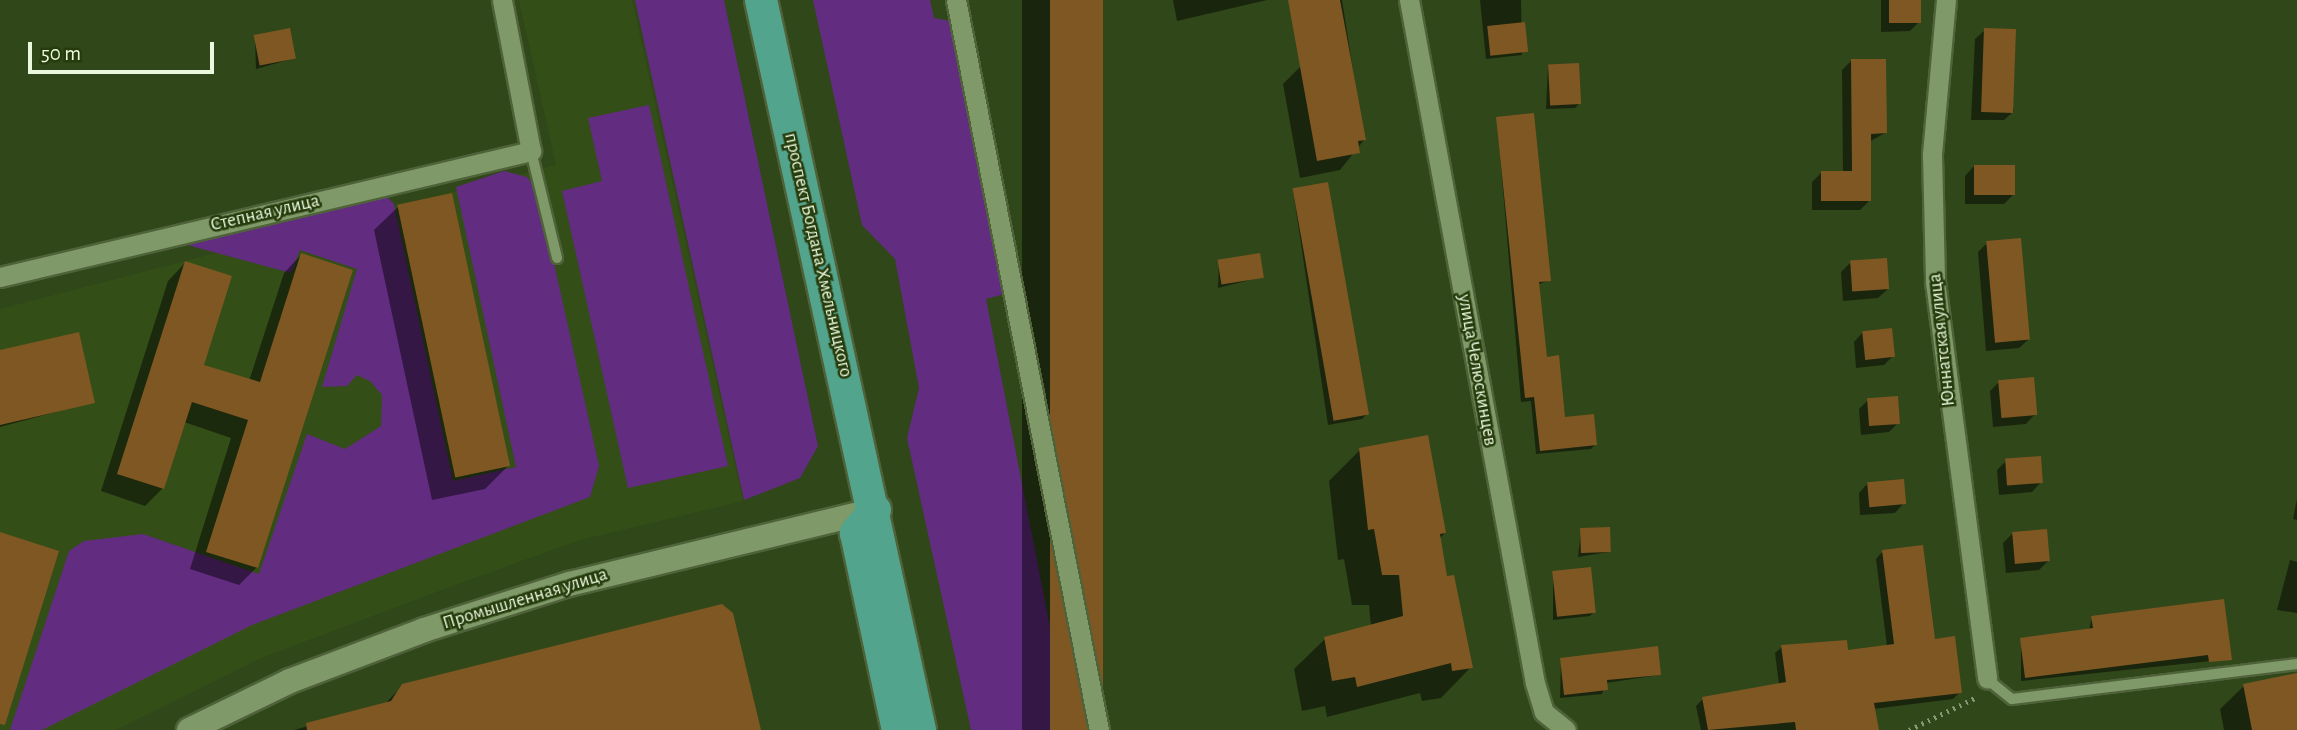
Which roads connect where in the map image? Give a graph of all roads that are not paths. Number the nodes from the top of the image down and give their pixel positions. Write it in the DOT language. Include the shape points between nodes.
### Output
graph roads {
  1 [pos="502,0"];
  2 [pos="761,0"];
  3 [pos="956,0"];
  4 [pos="1409,0"];
  5 [pos="1946,0"];
  6 [pos="531,151"];
  7 [pos="557,258"];
  8 [pos="0,277"];
  9 [pos="875,510"];
  10 [pos="2297,664"];
  11 [pos="1991,684"];
  12 [pos="189,730"];
  13 [pos="898,730"];
  14 [pos="920,730"];
  15 [pos="1099,730"];
  16 [pos="1566,730"];
  1 -- 6 [label="street"];
  2 -- 9 [label="main road, проспект Богдана Хмельницкого"];
  3 -- 15 [label="street"];
  4 -- 16 [label="street, улица Челюскинцев" via="1535,683 1544,712"];
  5 -- 11 [label="street, Юннатская улица" via="1932,155 1935,282"];
  6 -- 7 [label="lane"];
  6 -- 8 [label="street, Степная улица"];
  9 -- 12 [label="street, Промышленная улица" via="569,584 424,630 290,681"];
  9 -- 13 [label="main road" via="856,533"];
  9 -- 14 [label="main road, проспект Богдана Хмельницкого"];
  10 -- 11 [label="lane" via="2012,699"];
}
